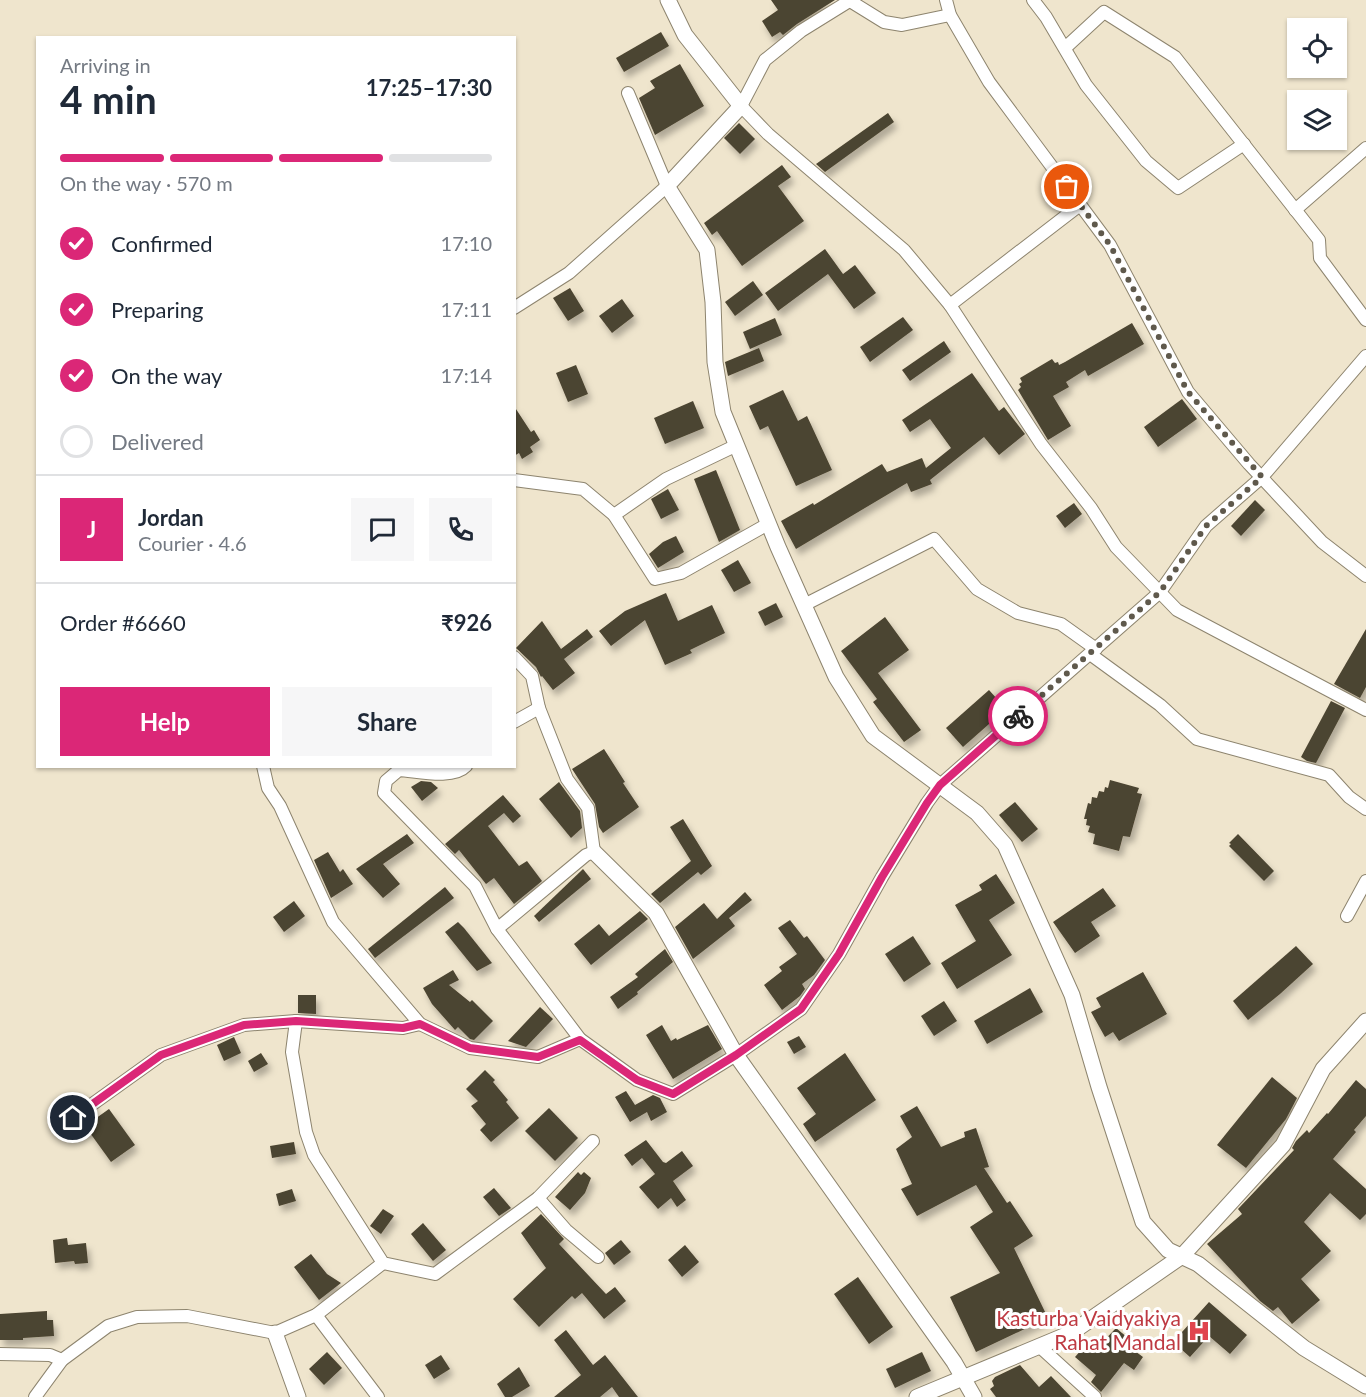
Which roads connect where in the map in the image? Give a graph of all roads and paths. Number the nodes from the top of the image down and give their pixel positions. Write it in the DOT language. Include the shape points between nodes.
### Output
graph roads {
  1 [pos="668,0"];
  2 [pos="851,0"];
  3 [pos="946,0"];
  4 [pos="1033,0"];
  5 [pos="950,15"];
  6 [pos="1065,48"];
  7 [pos="628,93"];
  8 [pos="741,105"];
  9 [pos="1244,144"];
  10 [pos="1366,148"];
  11 [pos="667,186"];
  12 [pos="1080,205"];
  13 [pos="1295,210"];
  14 [pos="950,305"];
  15 [pos="516,308"];
  16 [pos="1366,320"];
  17 [pos="1366,356"];
  18 [pos="737,445"];
  19 [pos="1262,477"];
  20 [pos="516,479"];
  21 [pos="614,515"];
  22 [pos="768,524"];
  23 [pos="1366,576"];
  24 [pos="1160,592"];
  25 [pos="804,605"];
  26 [pos="1093,651"];
  27 [pos="516,659"];
  28 [pos="1364,704"];
  29 [pos="539,708"];
  30 [pos="516,721"];
  31 [pos="264,768"];
  32 [pos="464,768"];
  33 [pos="940,785"];
  34 [pos="1366,809"];
  35 [pos="594,852"];
  36 [pos="1366,881"];
  37 [pos="1347,916"];
  38 [pos="497,929"];
  39 [pos="296,1021"];
  40 [pos="1366,1021"];
  41 [pos="420,1024"];
  42 [pos="580,1040"];
  43 [pos="736,1055"];
  44 [pos="73,1118"];
  45 [pos="593,1141"];
  46 [pos="538,1198"];
  47 [pos="1182,1256"];
  48 [pos="598,1257"];
  49 [pos="383,1263"];
  50 [pos="316,1315"];
  51 [pos="275,1333"];
  52 [pos="1039,1346"];
  53 [pos="0,1354"];
  54 [pos="62,1360"];
  55 [pos="962,1377"];
  56 [pos="1366,1386"];
  57 [pos="34,1397"];
  58 [pos="298,1397"];
  59 [pos="378,1397"];
  60 [pos="916,1397"];
  61 [pos="974,1397"];
  62 [pos="1095,1397"];
  1 -- 8 [label="street" via="685,35"];
  2 -- 5 [label="street" via="884,22 902,25"];
  2 -- 8 [label="street" via="801,31 765,60"];
  3 -- 5 [label="street"];
  4 -- 6 [label="street"];
  5 -- 12 [label="street" via="989,82"];
  6 -- 9 [label="street" via="1104,12 1175,57"];
  6 -- 9 [label="street" via="1086,85 1146,161 1178,188"];
  7 -- 11 [label="street"];
  8 -- 11 [label="street"];
  8 -- 14 [label="street" via="768,134 904,250"];
  9 -- 13 [label="street"];
  10 -- 13 [label="street"];
  11 -- 15 [label="street" via="570,273"];
  11 -- 18 [label="street" via="708,250 715,362 723,412"];
  12 -- 14 [label="street"];
  12 -- 19 [label="street" via="1110,245 1188,392"];
  13 -- 16 [label="street" via="1319,240 1320,258"];
  14 -- 24 [label="street" via="1041,444 1092,508 1116,547"];
  17 -- 19 [label="street"];
  18 -- 21 [label="street" via="666,479"];
  18 -- 22 [label="street"];
  19 -- 23 [label="street" via="1322,542"];
  19 -- 24 [label="street" via="1206,526"];
  20 -- 21 [label="street" via="583,489"];
  21 -- 22 [label="street" via="655,579 681,573"];
  22 -- 25 [label="street"];
  24 -- 26 [label="street"];
  24 -- 28 [label="street" via="1177,610"];
  25 -- 26 [label="street" via="934,539 976,589 1018,613 1061,624"];
  25 -- 33 [label="street" via="836,677 873,735"];
  26 -- 33 [label="street"];
  26 -- 34 [label="street" via="1197,739 1329,775"];
  27 -- 29 [label="street" via="532,676"];
  29 -- 30 [label="street"];
  29 -- 35 [label="street" via="567,779 588,808"];
  31 -- 41 [label="street" via="268,788 333,922"];
  32 -- 38 [label="street" via="448,774 399,770 386,781 384,793 475,886"];
  33 -- 43 [label="street" via="839,954 801,1009"];
  33 -- 47 [label="street" via="977,813 1005,845 1072,995 1143,1222 1168,1250"];
  35 -- 38 [label="street"];
  35 -- 43 [label="street" via="656,913"];
  36 -- 37 [label="street"];
  38 -- 42 [label="street"];
  39 -- 41 [label="street" via="403,1028"];
  39 -- 44 [label="street" via="244,1025 161,1055"];
  39 -- 49 [label="street" via="292,1052 306,1132 314,1155"];
  40 -- 47 [label="street" via="1323,1068 1283,1145"];
  41 -- 42 [label="street" via="470,1048 538,1057"];
  42 -- 43 [label="street" via="637,1080 673,1094"];
  43 -- 55 [label="street"];
  45 -- 46 [label="street"];
  46 -- 48 [label="street" via="566,1230"];
  46 -- 49 [label="street" via="435,1274"];
  47 -- 52 [label="street" via="1071,1333"];
  47 -- 56 [label="street" via="1198,1264 1304,1348"];
  49 -- 50 [label="street"];
  50 -- 51 [label="street"];
  50 -- 59 [label="street"];
  51 -- 54 [label="street" via="187,1316 137,1317 108,1326"];
  51 -- 58 [label="street"];
  52 -- 55 [label="street"];
  52 -- 62 [label="street"];
  53 -- 54 [label="street" via="50,1355"];
  54 -- 57 [label="street"];
  55 -- 60 [label="street"];
  55 -- 61 [label="street"];
}
